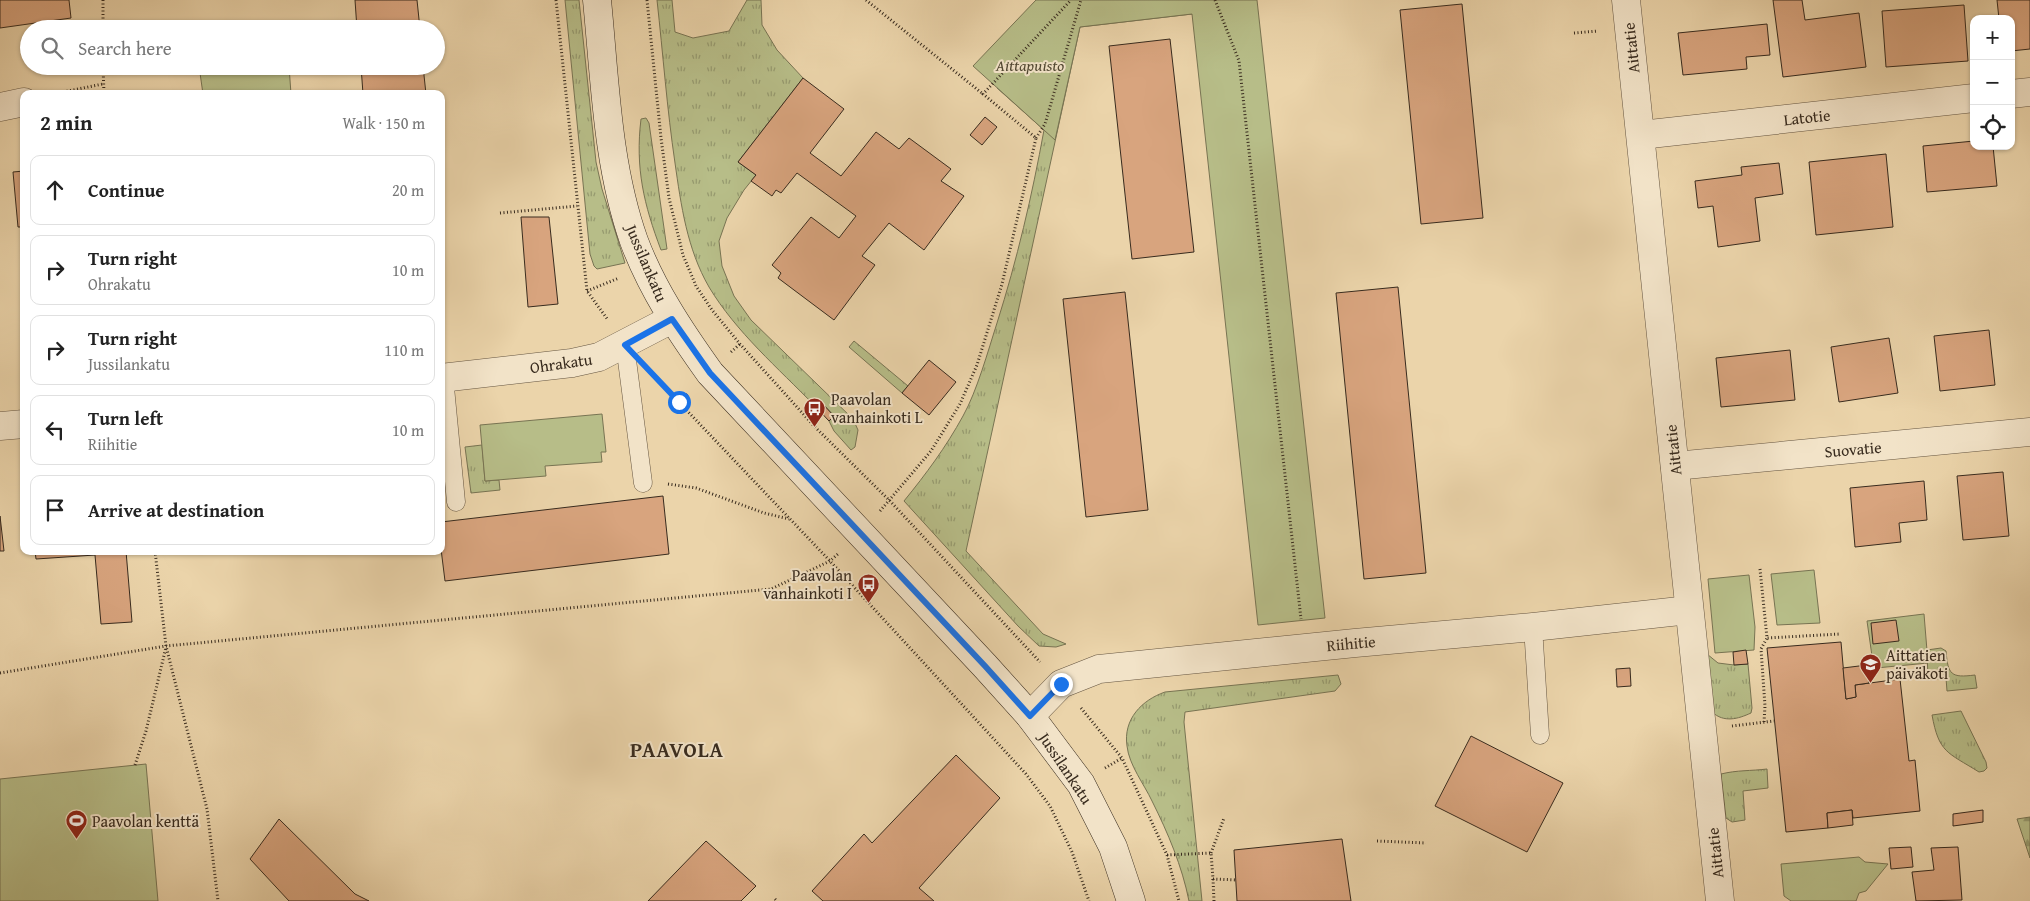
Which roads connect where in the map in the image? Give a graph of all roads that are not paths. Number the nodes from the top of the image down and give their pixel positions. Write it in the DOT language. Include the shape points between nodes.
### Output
graph roads {
  1 [pos="597,0"];
  2 [pos="1626,0"];
  3 [pos="2030,92"];
  4 [pos="2015,94"];
  5 [pos="1970,98"];
  6 [pos="20,103"];
  7 [pos="0,107"];
  8 [pos="1641,135"];
  9 [pos="672,319"];
  10 [pos="625,345"];
  11 [pos="445,378"];
  12 [pos="445,397"];
  13 [pos="20,424"];
  14 [pos="0,426"];
  15 [pos="2030,432"];
  16 [pos="1675,466"];
  17 [pos="643,483"];
  18 [pos="456,502"];
  19 [pos="1689,610"];
  20 [pos="1533,628"];
  21 [pos="1030,716"];
  22 [pos="1540,735"];
  23 [pos="1131,901"];
  24 [pos="1720,901"];
  1 -- 9 [label="street, Jussilankatu" via="612,143 626,211 634,241"];
  2 -- 8 [label="street, Aittatie"];
  3 -- 4 [label="street"];
  5 -- 8 [label="street, Latotie"];
  6 -- 7 [label="street"];
  8 -- 16 [label="street, Aittatie"];
  9 -- 10 [label="street, Ohrakatu"];
  9 -- 21 [label="street, Jussilankatu" via="710,373"];
  10 -- 11 [label="street, Ohrakatu" via="599,357 572,363"];
  10 -- 17 [label="lane"];
  12 -- 18 [label="lane"];
  13 -- 14 [label="street"];
  15 -- 16 [label="street, Suovatie"];
  16 -- 19 [label="street, Aittatie"];
  19 -- 20 [label="street, Riihitie"];
  19 -- 24 [label="street, Aittatie"];
  20 -- 21 [label="street, Riihitie" via="1099,669 1061,684"];
  20 -- 22 [label="lane"];
  21 -- 23 [label="street, Jussilankatu" via="1081,784 1113,847"];
}
